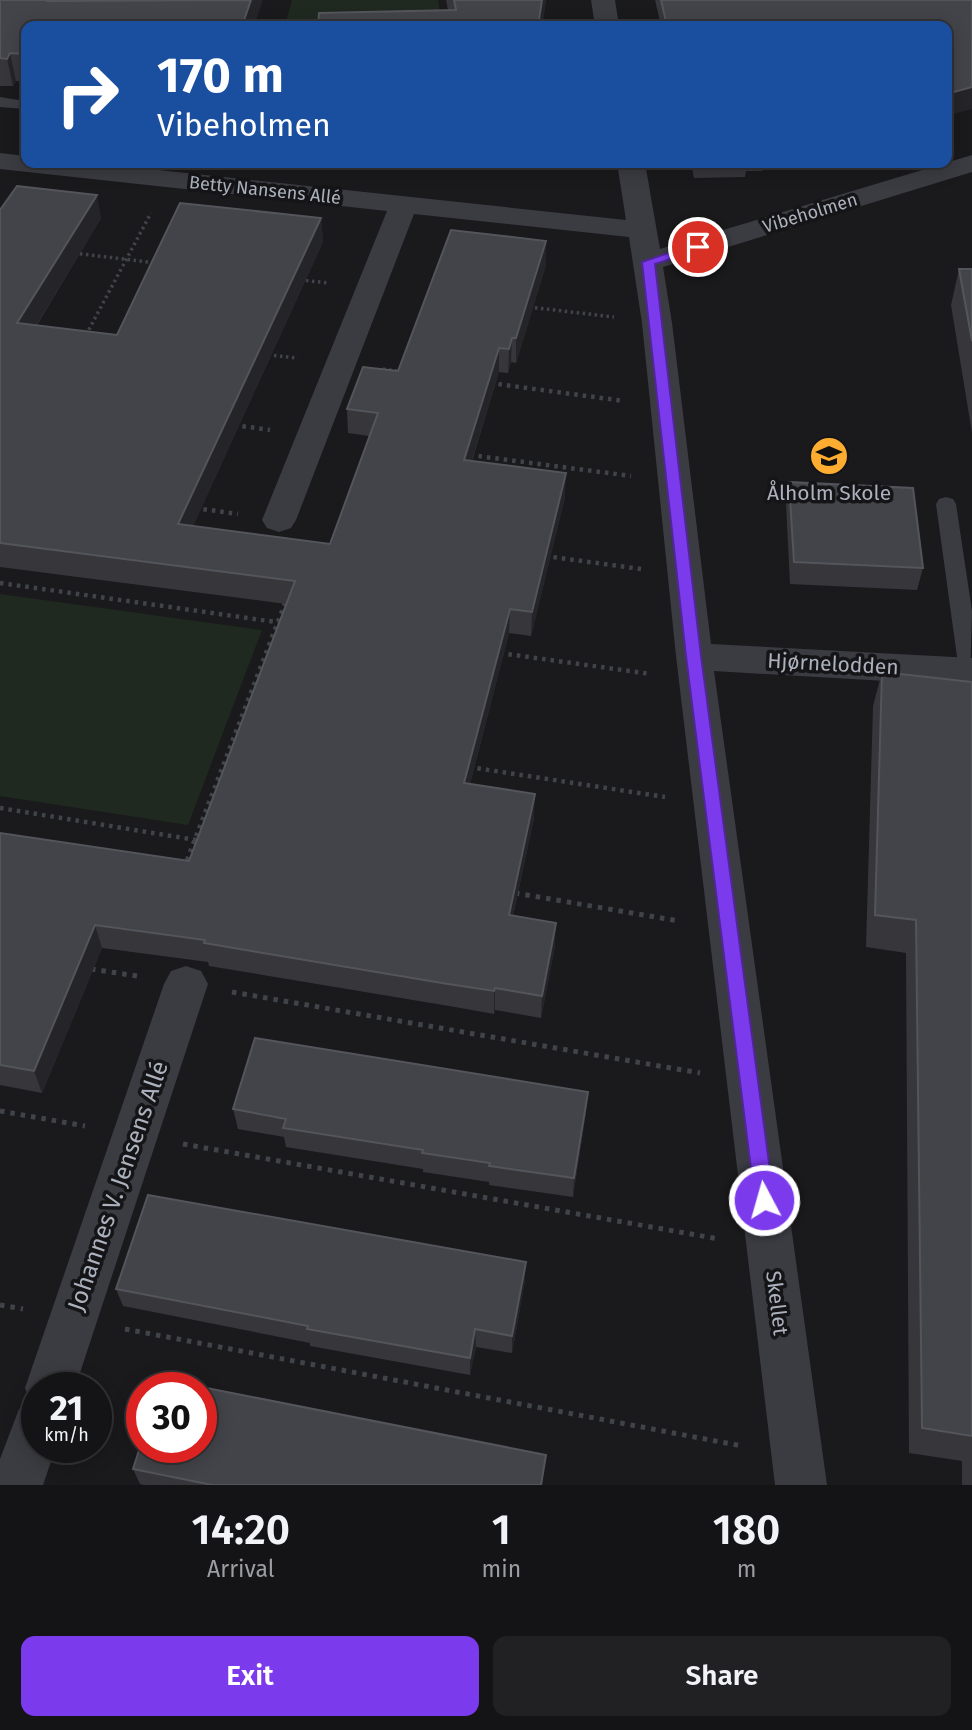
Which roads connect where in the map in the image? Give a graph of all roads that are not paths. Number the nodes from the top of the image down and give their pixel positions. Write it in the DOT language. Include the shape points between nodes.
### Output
graph roads {
  1 [pos="603,0"];
  2 [pos="606,21"];
  3 [pos="0,102"];
  4 [pos="21,105"];
  5 [pos="0,161"];
  6 [pos="21,163"];
  7 [pos="972,163"];
  8 [pos="66,168"];
  9 [pos="632,168"];
  10 [pos="404,204"];
  11 [pos="642,230"];
  12 [pos="648,262"];
  13 [pos="946,504"];
  14 [pos="279,520"];
  15 [pos="695,668"];
  16 [pos="971,672"];
  17 [pos="186,984"];
  18 [pos="55,1372"];
  19 [pos="25,1463"];
  20 [pos="799,1471"];
  21 [pos="17,1485"];
  1 -- 2 [label="street"];
  3 -- 4 [label="lane"];
  5 -- 6 [label="street, Betty Nansens Allé"];
  7 -- 12 [label="street, Vibeholmen"];
  8 -- 10 [label="street, Betty Nansens Allé"];
  9 -- 11 [label="street, Skellet"];
  10 -- 11 [label="street, Betty Nansens Allé"];
  10 -- 14 [label="street"];
  11 -- 12 [label="street, Skellet"];
  12 -- 15 [label="street, Skellet"];
  13 -- 16 [label="lane"];
  15 -- 16 [label="street, Hjørnelodden"];
  15 -- 20 [label="street, Skellet"];
  17 -- 18 [label="street, Johannes V. Jensens Allé"];
  19 -- 21 [label="street"];
}
